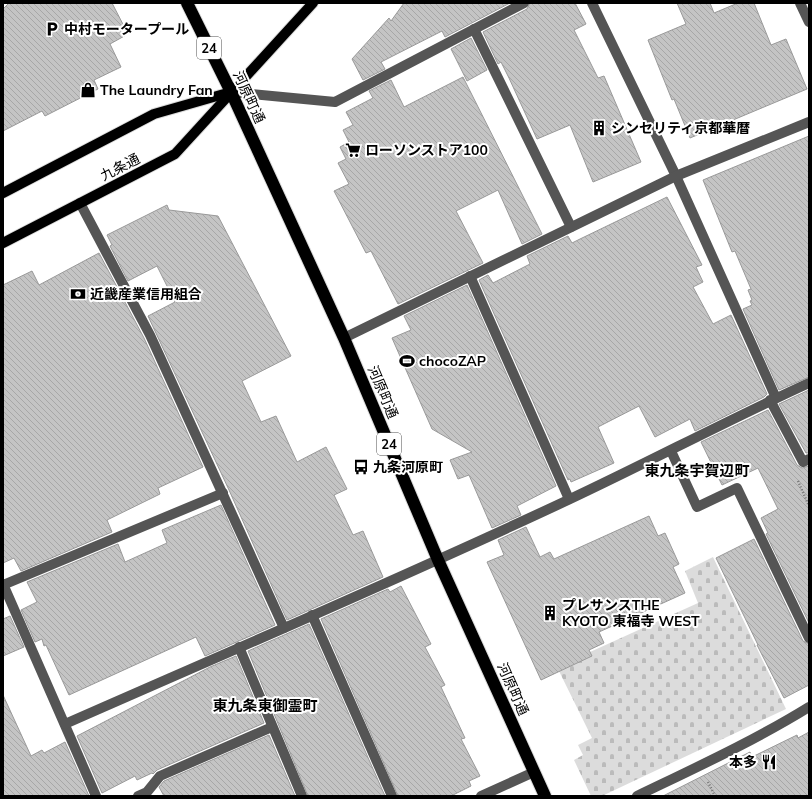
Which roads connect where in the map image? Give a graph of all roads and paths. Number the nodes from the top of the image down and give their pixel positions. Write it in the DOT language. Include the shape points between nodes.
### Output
graph roads {
  1 [pos="187,3"];
  2 [pos="313,3"];
  3 [pos="524,3"];
  4 [pos="592,3"];
  5 [pos="800,3"];
  6 [pos="809,22"];
  7 [pos="474,29"];
  8 [pos="231,92"];
  9 [pos="809,122"];
  10 [pos="676,176"];
  11 [pos="3,193"];
  12 [pos="80,203"];
  13 [pos="571,227"];
  14 [pos="3,243"];
  15 [pos="470,276"];
  16 [pos="344,338"];
  17 [pos="809,383"];
  18 [pos="773,399"];
  19 [pos="671,450"];
  20 [pos="809,459"];
  21 [pos="223,493"];
  22 [pos="569,499"];
  23 [pos="438,560"];
  24 [pos="3,584"];
  25 [pos="312,615"];
  26 [pos="284,628"];
  27 [pos="809,638"];
  28 [pos="239,647"];
  29 [pos="809,707"];
  30 [pos="65,724"];
  31 [pos="272,727"];
  32 [pos="534,772"];
  33 [pos="96,796"];
  34 [pos="138,796"];
  35 [pos="302,796"];
  36 [pos="392,796"];
  37 [pos="481,796"];
  38 [pos="545,796"];
  39 [pos="637,796"];
  1 -- 8 [label="highway, 河原町通 / 24"];
  2 -- 8 [label="main road, 九条通"];
  3 -- 7 [label="street"];
  4 -- 10 [label="street"];
  5 -- 6 [label="street"];
  7 -- 8 [label="street" via="335,102"];
  7 -- 13 [label="street"];
  8 -- 11 [label="main road" via="154,114"];
  8 -- 12 [label="main road, 九条通" via="175,154"];
  8 -- 16 [label="highway, 河原町通 / 24"];
  9 -- 10 [label="street"];
  10 -- 13 [label="street"];
  10 -- 18 [label="street"];
  12 -- 14 [label="main road, 九条通"];
  12 -- 21 [label="street" via="150,335"];
  13 -- 15 [label="street"];
  15 -- 16 [label="street"];
  15 -- 22 [label="street"];
  16 -- 23 [label="highway, 河原町通 / 24"];
  17 -- 18 [label="street"];
  18 -- 19 [label="street"];
  18 -- 20 [label="street" via="803,462"];
  19 -- 22 [label="street"];
  19 -- 27 [label="street" via="698,507 737,488"];
  21 -- 24 [label="street"];
  21 -- 26 [label="street"];
  22 -- 23 [label="street"];
  23 -- 25 [label="street"];
  23 -- 32 [label="highway, 河原町通 / 24"];
  24 -- 30 [label="street"];
  25 -- 26 [label="street"];
  25 -- 36 [label="street"];
  26 -- 28 [label="street"];
  28 -- 30 [label="street"];
  28 -- 31 [label="street"];
  29 -- 39 [label="street" via="700,766"];
  30 -- 33 [label="street"];
  31 -- 34 [label="street" via="160,776 147,792"];
  31 -- 35 [label="street"];
  32 -- 37 [label="street"];
  32 -- 38 [label="highway, 河原町通 / 24"];
}
